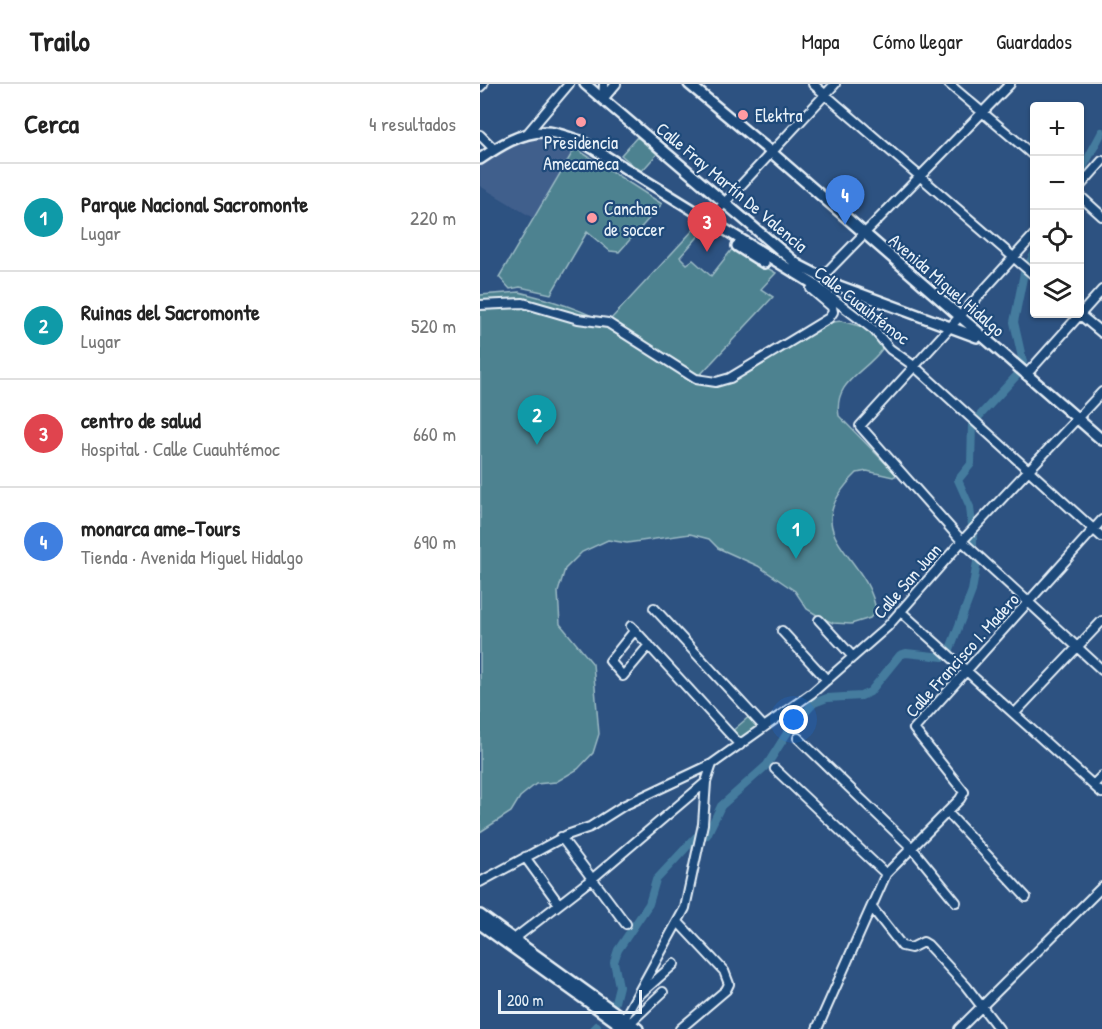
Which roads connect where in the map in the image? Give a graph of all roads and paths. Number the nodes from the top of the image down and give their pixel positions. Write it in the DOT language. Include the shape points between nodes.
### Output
graph roads {
  1 [pos="483,84"];
  2 [pos="569,84"];
  3 [pos="585,84"];
  4 [pos="604,84"];
  5 [pos="616,84"];
  6 [pos="689,84"];
  7 [pos="813,84"];
  8 [pos="835,84"];
  9 [pos="949,84"];
  10 [pos="1010,84"];
  11 [pos="480,87"];
  12 [pos="825,95"];
  13 [pos="603,99"];
  14 [pos="983,112"];
  15 [pos="480,135"];
  16 [pos="526,135"];
  17 [pos="494,149"];
  18 [pos="771,152"];
  19 [pos="1030,152"];
  20 [pos="480,159"];
  21 [pos="1102,161"];
  22 [pos="920,176"];
  23 [pos="1084,181"];
  24 [pos="1084,200"];
  25 [pos="723,204"];
  26 [pos="1102,216"];
  27 [pos="706,223"];
  28 [pos="863,234"];
  29 [pos="1030,240"];
  30 [pos="1014,257"];
  31 [pos="1030,271"];
  32 [pos="816,284"];
  33 [pos="1102,290"];
  34 [pos="480,305"];
  35 [pos="1084,310"];
  36 [pos="958,317"];
  37 [pos="1084,317"];
  38 [pos="1076,318"];
  39 [pos="949,327"];
  40 [pos="1102,333"];
  41 [pos="982,338"];
  42 [pos="914,366"];
  43 [pos="1022,371"];
  44 [pos="1102,392"];
  45 [pos="1077,419"];
  46 [pos="1102,440"];
  47 [pos="1030,470"];
  48 [pos="1102,520"];
  49 [pos="1094,530"];
  50 [pos="1102,537"];
  51 [pos="962,541"];
  52 [pos="1028,603"];
  53 [pos="654,608"];
  54 [pos="900,611"];
  55 [pos="819,620"];
  56 [pos="1102,621"];
  57 [pos="782,631"];
  58 [pos="649,645"];
  59 [pos="1078,648"];
  60 [pos="853,657"];
  61 [pos="968,670"];
  62 [pos="1102,670"];
  63 [pos="827,680"];
  64 [pos="1015,713"];
  65 [pos="764,727"];
  66 [pos="798,738"];
  67 [pos="740,745"];
  68 [pos="712,764"];
  69 [pos="775,769"];
  70 [pos="1102,776"];
  71 [pos="706,782"];
  72 [pos="1093,785"];
  73 [pos="1102,793"];
  74 [pos="947,812"];
  75 [pos="561,837"];
  76 [pos="912,848"];
  77 [pos="525,857"];
  78 [pos="886,874"];
  79 [pos="593,878"];
  80 [pos="480,882"];
  81 [pos="1102,887"];
  82 [pos="1026,897"];
  83 [pos="956,902"];
  84 [pos="559,904"];
  85 [pos="873,909"];
  86 [pos="480,915"];
  87 [pos="678,922"];
  88 [pos="480,924"];
  89 [pos="626,924"];
  90 [pos="514,939"];
  91 [pos="674,964"];
  92 [pos="663,992"];
  93 [pos="638,995"];
  94 [pos="981,1006"];
  95 [pos="626,1026"];
  96 [pos="680,1029"];
  97 [pos="817,1029"];
  98 [pos="959,1029"];
  99 [pos="999,1029"];
  1 -- 11 [label="street"];
  2 -- 16 [label="street"];
  3 -- 13 [label="main road, Calle Fray Martín De Valencia"];
  4 -- 13 [label="street"];
  5 -- 13 [label="street"];
  6 -- 18 [label="main road, Avenida Miguel Hidalgo"];
  7 -- 12 [label="street"];
  8 -- 12 [label="street"];
  9 -- 14 [label="street"];
  10 -- 14 [label="street"];
  12 -- 18 [label="street"];
  12 -- 22 [label="street"];
  13 -- 25 [label="main road, Calle Fray Martín De Valencia"];
  14 -- 19 [label="street"];
  14 -- 22 [label="street"];
  15 -- 17 [label="street"];
  16 -- 17 [label="main road, Calle Cuauhtémoc"];
  16 -- 27 [label="main road, Calle Cuauhtémoc" via="545,132 581,141"];
  17 -- 20 [label="main road, Calle Cuauhtémoc"];
  18 -- 25 [label="street"];
  18 -- 28 [label="main road, Avenida Miguel Hidalgo"];
  21 -- 23 [label="street"];
  22 -- 28 [label="street"];
  22 -- 30 [label="street"];
  24 -- 26 [label="street"];
  25 -- 27 [label="street"];
  25 -- 32 [label="main road, Calle Fray Martín De Valencia"];
  27 -- 32 [label="main road, Calle Cuauhtémoc"];
  28 -- 32 [label="street"];
  28 -- 36 [label="main road, Avenida Miguel Hidalgo"];
  29 -- 30 [label="street"];
  30 -- 31 [label="street"];
  30 -- 36 [label="street"];
  32 -- 34 [label="street, Calle Cuauhtémoc" via="832,307 829,318 730,378 716,382 696,379 608,323 578,320 523,303"];
  32 -- 39 [label="main road, Calle Fray Martín De Valencia"];
  32 -- 42 [label="street, Calle Cuauhtémoc"];
  33 -- 35 [label="street"];
  36 -- 39 [label="street"];
  36 -- 41 [label="main road, Avenida Miguel Hidalgo"];
  37 -- 40 [label="street"];
  38 -- 43 [label="street"];
  39 -- 41 [label="main road, Calle Fray Martín De Valencia"];
  39 -- 42 [label="street"];
  41 -- 43 [label="main road, Avenida Miguel Hidalgo"];
  42 -- 47 [label="street, Calle Cuauhtémoc"];
  42 -- 51 [label="street" via="860,426"];
  43 -- 45 [label="main road, Avenida Miguel Hidalgo"];
  44 -- 45 [label="street, Calle San Juan"];
  45 -- 46 [label="main road, Avenida Miguel Hidalgo"];
  45 -- 47 [label="street, Calle San Juan"];
  47 -- 49 [label="street, Calle Cuauhtémoc"];
  47 -- 51 [label="street, Calle San Juan"];
  48 -- 49 [label="street, Calle Francisco I. Madero"];
  49 -- 50 [label="street, Calle Cuauhtémoc"];
  49 -- 52 [label="street, Calle Francisco I. Madero"];
  51 -- 52 [label="street"];
  51 -- 54 [label="street, Calle San Juan"];
  52 -- 59 [label="street"];
  52 -- 61 [label="street, Calle Francisco I. Madero"];
  53 -- 65 [label="street"];
  54 -- 60 [label="street, Calle San Juan"];
  54 -- 61 [label="street"];
  55 -- 60 [label="street"];
  56 -- 59 [label="street"];
  57 -- 63 [label="street"];
  58 -- 58 [label="street" via="633,628 610,661 623,676"];
  58 -- 67 [label="street"];
  59 -- 62 [label="street"];
  59 -- 64 [label="street"];
  60 -- 63 [label="street, Calle San Juan"];
  61 -- 64 [label="street"];
  61 -- 74 [label="street, Calle Francisco I. Madero" via="914,730 964,792"];
  63 -- 65 [label="street, Calle San Juan"];
  64 -- 72 [label="street"];
  65 -- 67 [label="street, Calle San Juan"];
  66 -- 76 [label="street"];
  67 -- 68 [label="street, Calle San Juan"];
  68 -- 71 [label="street"];
  68 -- 75 [label="street, Calle San Juan" via="623,806 590,827"];
  69 -- 78 [label="street"];
  70 -- 72 [label="street"];
  71 -- 79 [label="street"];
  71 -- 87 [label="street" via="696,862"];
  72 -- 73 [label="street"];
  74 -- 76 [label="street"];
  74 -- 82 [label="street"];
  75 -- 77 [label="street, Calle San Juan"];
  75 -- 79 [label="street"];
  76 -- 78 [label="street"];
  76 -- 83 [label="street"];
  77 -- 80 [label="street, Calle San Juan"];
  77 -- 84 [label="street"];
  78 -- 85 [label="street"];
  79 -- 84 [label="street"];
  79 -- 89 [label="street"];
  81 -- 94 [label="street"];
  84 -- 90 [label="street"];
  85 -- 94 [label="street" via="902,946 911,948 924,942 928,945"];
  85 -- 97 [label="street"];
  86 -- 90 [label="main road"];
  87 -- 93 [label="street"];
  87 -- 96 [label="street" via="724,970 729,984"];
  88 -- 95 [label="main road"];
  90 -- 95 [label="main road"];
  91 -- 93 [label="street"];
  92 -- 95 [label="street"];
  93 -- 95 [label="street"];
  94 -- 98 [label="street"];
  94 -- 99 [label="street"];
}
